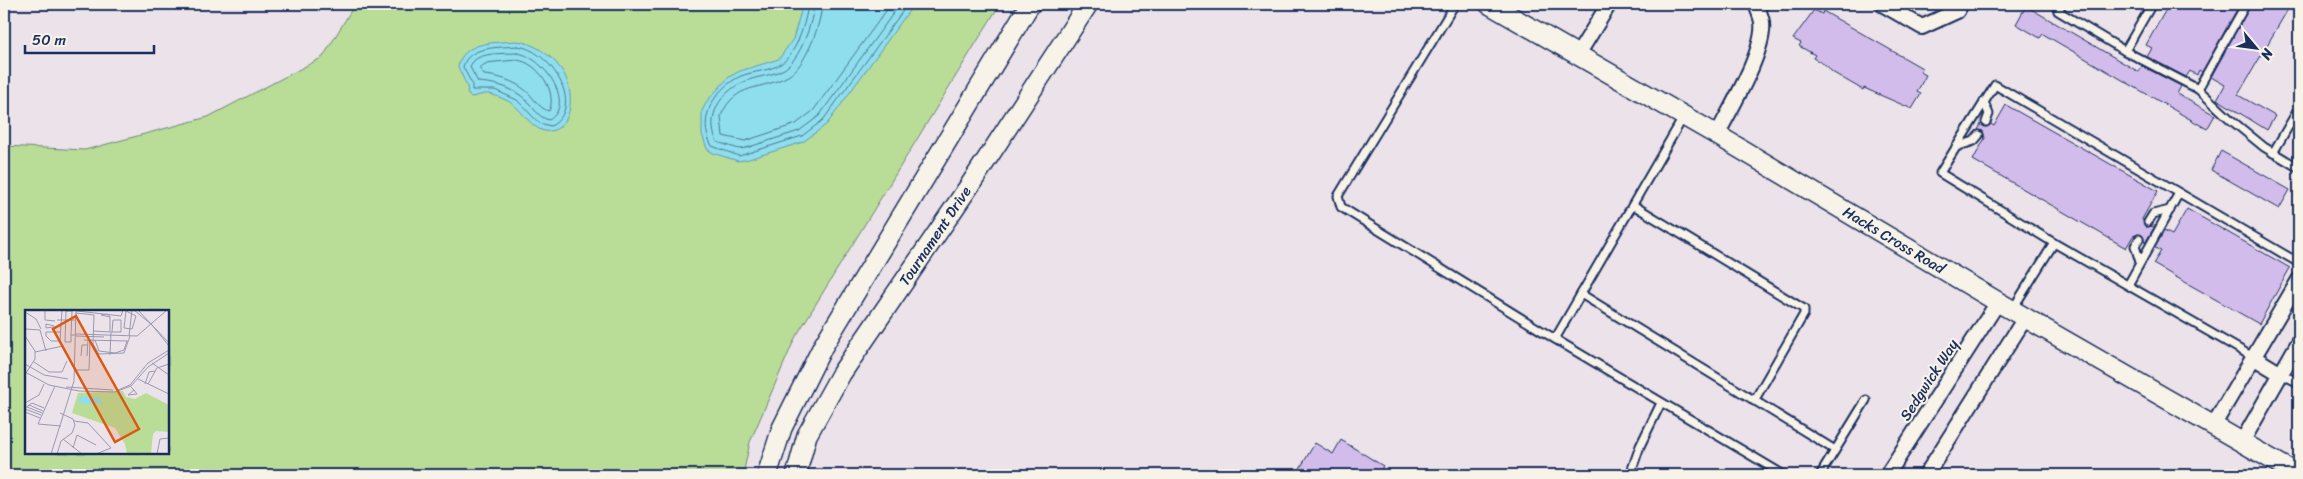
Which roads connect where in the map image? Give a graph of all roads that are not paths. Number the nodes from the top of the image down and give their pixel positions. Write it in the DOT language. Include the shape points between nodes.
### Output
graph roads {
  1 [pos="1030,4"];
  2 [pos="1088,4"];
  3 [pos="1455,4"];
  4 [pos="1489,4"];
  5 [pos="1609,4"];
  6 [pos="1756,4"];
  7 [pos="1882,4"];
  8 [pos="1961,4"];
  9 [pos="2062,4"];
  10 [pos="2152,4"];
  11 [pos="2246,4"];
  12 [pos="2125,50"];
  13 [pos="1577,56"];
  14 [pos="2198,89"];
  15 [pos="1984,102"];
  16 [pos="2299,108"];
  17 [pos="1684,116"];
  18 [pos="1986,122"];
  19 [pos="1717,135"];
  20 [pos="1979,135"];
  21 [pos="1956,147"];
  22 [pos="2273,153"];
  23 [pos="2299,168"];
  24 [pos="2179,193"];
  25 [pos="1633,205"];
  26 [pos="2170,210"];
  27 [pos="2148,222"];
  28 [pos="2139,239"];
  29 [pos="2054,243"];
  30 [pos="2140,262"];
  31 [pos="2299,263"];
  32 [pos="2299,280"];
  33 [pos="2128,285"];
  34 [pos="1581,294"];
  35 [pos="2012,310"];
  36 [pos="1555,339"];
  37 [pos="2299,342"];
  38 [pos="2254,357"];
  39 [pos="2281,374"];
  40 [pos="2299,384"];
  41 [pos="1866,400"];
  42 [pos="1754,401"];
  43 [pos="1661,403"];
  44 [pos="2213,426"];
  45 [pos="2242,442"];
  46 [pos="1835,450"];
  47 [pos="767,475"];
  48 [pos="796,475"];
  49 [pos="1630,475"];
  50 [pos="1784,475"];
  51 [pos="1820,475"];
  52 [pos="1887,475"];
  53 [pos="1926,475"];
  54 [pos="2299,475"];
  1 -- 47 [label="street" via="823,346 782,428"];
  2 -- 48 [label="street, Tournament Drive" via="841,374 807,435"];
  3 -- 36 [label="lane" via="1338,196 1342,207"];
  4 -- 13 [label="street, Hacks Cross Road"];
  5 -- 13 [label="street"];
  6 -- 19 [label="street" via="1762,23 1761,39 1752,65"];
  7 -- 8 [label="street" via="1922,27 1957,11"];
  9 -- 12 [label="lane" via="2058,11"];
  10 -- 12 [label="lane"];
  11 -- 14 [label="lane"];
  12 -- 14 [label="lane"];
  13 -- 17 [label="street, Hacks Cross Road"];
  14 -- 22 [label="lane"];
  15 -- 18 [label="lane" via="1989,114"];
  15 -- 21 [label="lane"];
  15 -- 24 [label="lane" via="1995,85"];
  16 -- 22 [label="lane"];
  17 -- 19 [label="street, Hacks Cross Road"];
  17 -- 25 [label="lane"];
  19 -- 35 [label="street, Hacks Cross Road"];
  20 -- 21 [label="lane"];
  21 -- 29 [label="lane" via="1940,173"];
  22 -- 23 [label="lane"];
  24 -- 26 [label="lane"];
  24 -- 31 [label="lane"];
  25 -- 34 [label="lane"];
  25 -- 42 [label="lane" via="1804,309"];
  26 -- 27 [label="lane" via="2153,214"];
  26 -- 30 [label="lane"];
  28 -- 30 [label="lane" via="2135,246"];
  29 -- 33 [label="lane"];
  29 -- 35 [label="lane"];
  30 -- 33 [label="lane"];
  32 -- 38 [label="street"];
  33 -- 38 [label="lane"];
  34 -- 36 [label="lane"];
  34 -- 42 [label="lane"];
  35 -- 44 [label="street, Hacks Cross Road"];
  35 -- 52 [label="street, Sedgwick Way"];
  35 -- 53 [label="street"];
  36 -- 43 [label="lane"];
  37 -- 39 [label="street"];
  38 -- 39 [label="street"];
  38 -- 44 [label="street"];
  39 -- 40 [label="lane"];
  39 -- 45 [label="street"];
  41 -- 46 [label="lane"];
  42 -- 46 [label="lane"];
  43 -- 49 [label="lane"];
  43 -- 50 [label="lane"];
  44 -- 45 [label="street, Hacks Cross Road"];
  45 -- 54 [label="street, Hacks Cross Road"];
  46 -- 51 [label="lane"];
}
